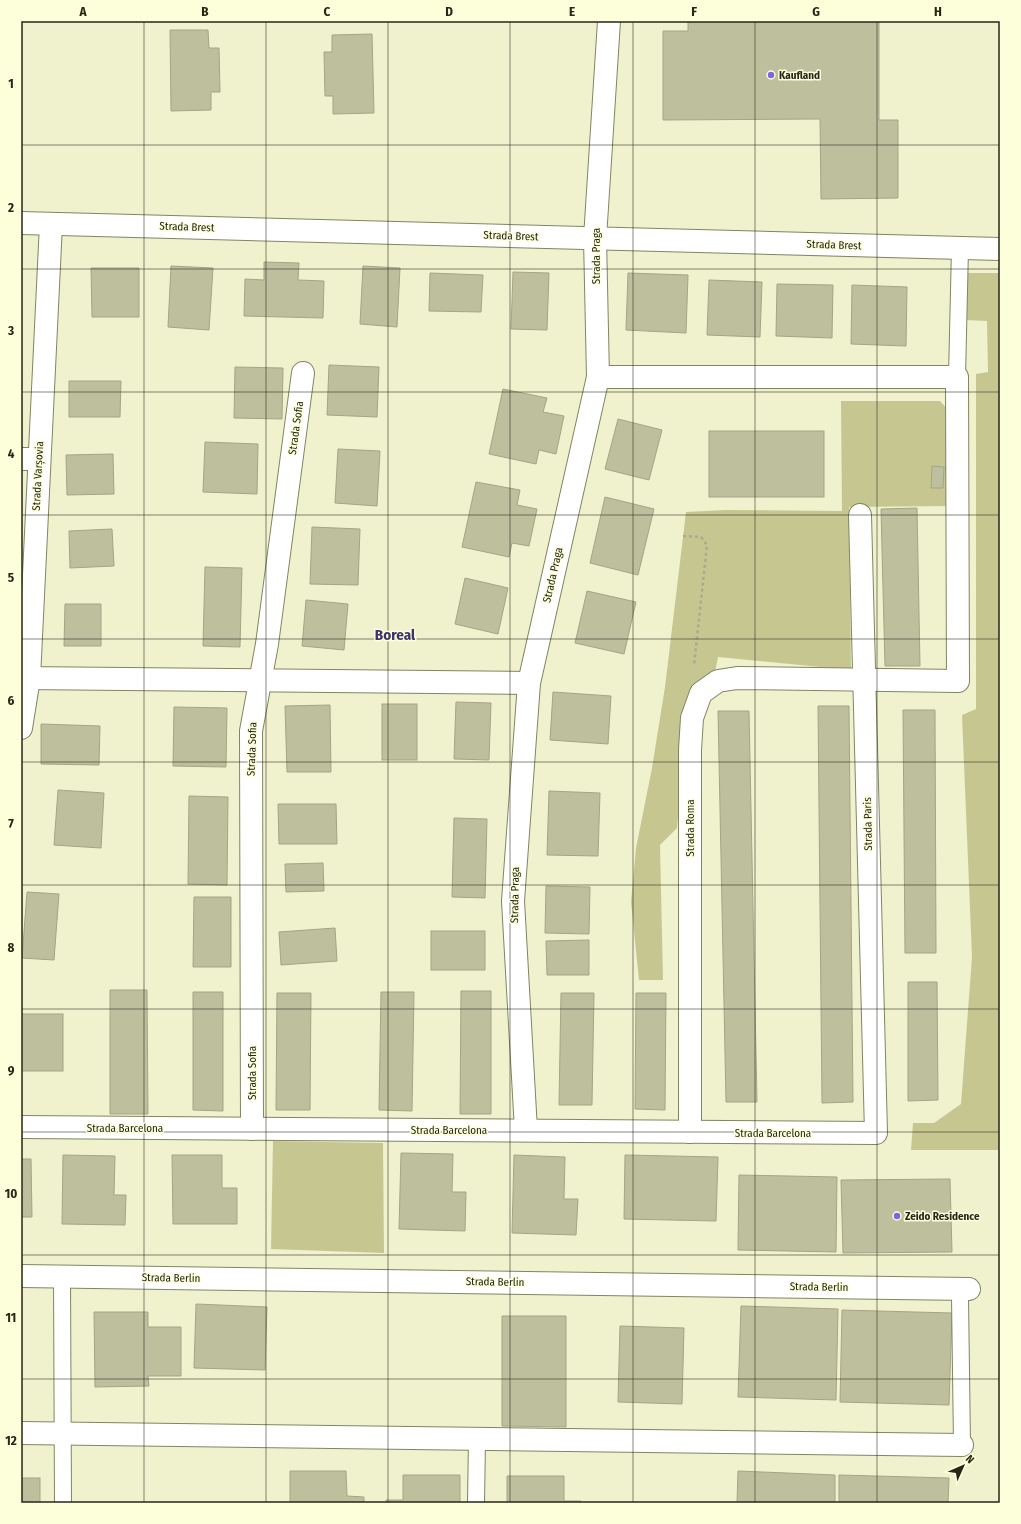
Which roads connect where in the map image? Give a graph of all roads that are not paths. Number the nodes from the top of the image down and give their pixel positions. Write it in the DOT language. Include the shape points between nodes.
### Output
graph roads {
  1 [pos="609,21"];
  2 [pos="21,223"];
  3 [pos="50,224"];
  4 [pos="595,238"];
  5 [pos="960,248"];
  6 [pos="1000,249"];
  7 [pos="303,373"];
  8 [pos="598,377"];
  9 [pos="957,377"];
  10 [pos="30,459"];
  11 [pos="860,515"];
  12 [pos="25,678"];
  13 [pos="260,680"];
  14 [pos="864,680"];
  15 [pos="529,683"];
  16 [pos="21,728"];
  17 [pos="21,1127"];
  18 [pos="252,1129"];
  19 [pos="526,1130"];
  20 [pos="690,1132"];
  21 [pos="876,1133"];
  22 [pos="21,1276"];
  23 [pos="62,1277"];
  24 [pos="964,1293"];
  25 [pos="21,1433"];
  26 [pos="62,1434"];
  27 [pos="477,1439"];
  28 [pos="962,1445"];
  29 [pos="63,1503"];
  30 [pos="476,1503"];
  1 -- 4 [label="street, Strada Praga"];
  2 -- 3 [label="street, Strada Brest"];
  3 -- 4 [label="street, Strada Brest"];
  3 -- 10 [label="street, Strada Varșovia"];
  4 -- 5 [label="street, Strada Brest"];
  4 -- 8 [label="street, Strada Praga"];
  5 -- 6 [label="street, Strada Brest"];
  5 -- 9 [label="lane"];
  7 -- 13 [label="street, Strada Sofia"];
  8 -- 9 [label="street"];
  8 -- 15 [label="street, Strada Praga"];
  9 -- 14 [label="street" via="958,681"];
  10 -- 12 [label="street, Strada Varșovia"];
  11 -- 14 [label="street, Strada Paris"];
  12 -- 13 [label="street"];
  12 -- 16 [label="street, Strada Varșovia"];
  13 -- 15 [label="street"];
  13 -- 18 [label="street, Strada Sofia" via="251,731"];
  14 -- 20 [label="street, Strada Roma" via="737,678 718,681 701,693 692,718 690,750"];
  14 -- 21 [label="street, Strada Paris"];
  15 -- 19 [label="street, Strada Praga" via="513,901"];
  17 -- 18 [label="street, Strada Barcelona"];
  18 -- 19 [label="street, Strada Barcelona"];
  19 -- 20 [label="street, Strada Barcelona"];
  20 -- 21 [label="street, Strada Barcelona"];
  22 -- 23 [label="street, Strada Berlin"];
  23 -- 24 [label="street, Strada Berlin"];
  23 -- 26 [label="lane"];
  24 -- 28 [label="lane"];
  25 -- 26 [label="street"];
  26 -- 27 [label="street"];
  26 -- 29 [label="lane"];
  27 -- 28 [label="street"];
  27 -- 30 [label="lane"];
}
